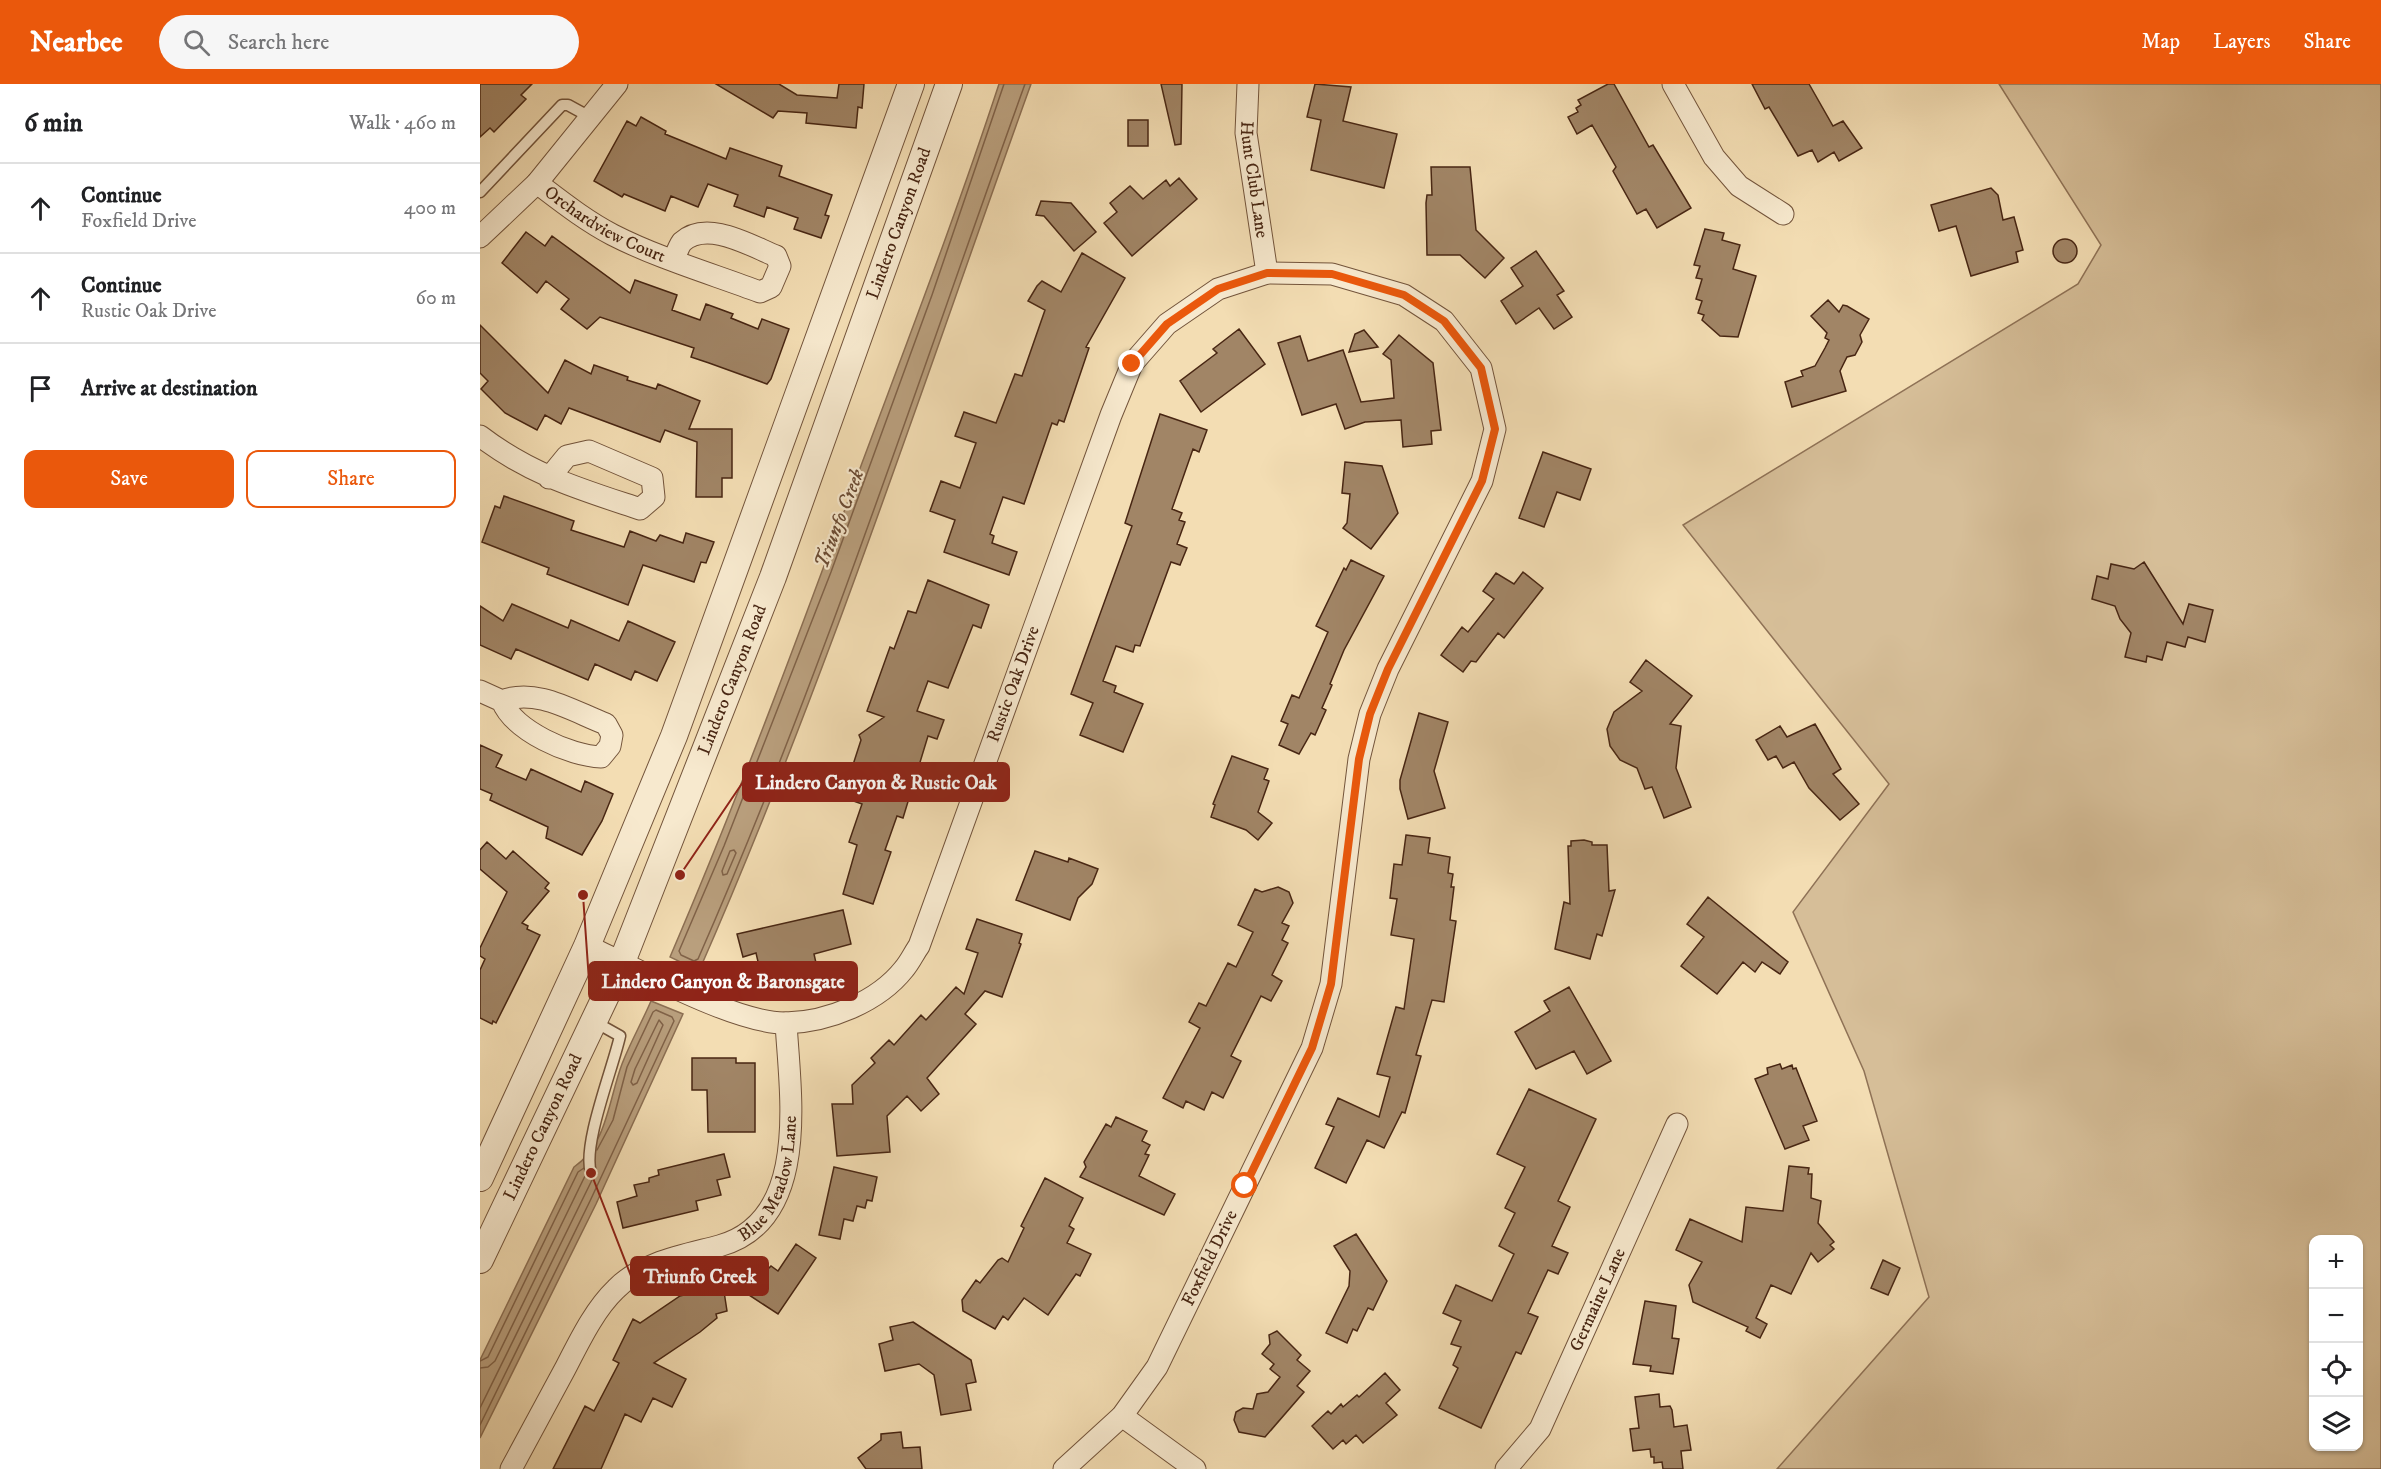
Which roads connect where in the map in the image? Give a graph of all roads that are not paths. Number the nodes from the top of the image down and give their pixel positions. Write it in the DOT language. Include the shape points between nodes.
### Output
graph roads {
  1 [pos="616,84"];
  2 [pos="910,84"];
  3 [pos="949,84"];
  4 [pos="1248,84"];
  5 [pos="1673,84"];
  6 [pos="590,117"];
  7 [pos="537,183"];
  8 [pos="480,192"];
  9 [pos="1783,214"];
  10 [pos="480,237"];
  11 [pos="674,259"];
  12 [pos="1267,273"];
  13 [pos="480,436"];
  14 [pos="549,478"];
  15 [pos="480,691"];
  16 [pos="502,701"];
  17 [pos="586,946"];
  18 [pos="622,962"];
  19 [pos="594,1021"];
  20 [pos="786,1023"];
  21 [pos="1677,1124"];
  22 [pos="591,1173"];
  23 [pos="480,1178"];
  24 [pos="480,1260"];
  25 [pos="1122,1416"];
  26 [pos="511,1469"];
  27 [pos="1064,1469"];
  28 [pos="1195,1469"];
  29 [pos="1506,1469"];
  1 -- 6 [label="street"];
  2 -- 17 [label="street, Lindero Canyon Road" via="674,736"];
  3 -- 18 [label="street, Lindero Canyon Road" via="773,577"];
  4 -- 12 [label="street, Hunt Club Lane" via="1246,133"];
  5 -- 9 [label="street" via="1713,157 1739,186"];
  6 -- 7 [label="street"];
  6 -- 8 [label="lane" via="562,105"];
  7 -- 10 [label="street"];
  7 -- 11 [label="street, Orchardview Court" via="614,236"];
  12 -- 20 [label="street, Rustic Oak Drive" via="1218,289 1167,324 1132,364 919,946 904,970 854,1007"];
  12 -- 25 [label="street, Foxfield Drive" via="1332,274 1404,295 1444,321 1481,368 1495,429 1482,481 1388,669 1370,714 1359,759 1331,984 1312,1048 1157,1367"];
  13 -- 14 [label="street" via="503,454"];
  15 -- 16 [label="street"];
  16 -- 16 [label="street" via="522,728 586,756 601,757 610,746 612,735 606,724 537,697 516,696"];
  17 -- 18 [label="street, Rustic Oak Drive"];
  17 -- 23 [label="street, Lindero Canyon Road"];
  18 -- 19 [label="street, Lindero Canyon Road"];
  18 -- 20 [label="street, Rustic Oak Drive" via="700,998 752,1017"];
  19 -- 22 [label="lane" via="620,1036 593,1135 588,1162"];
  19 -- 24 [label="street, Lindero Canyon Road"];
  20 -- 26 [label="street, Blue Meadow Lane" via="792,1134 785,1177 773,1203 757,1224 735,1242 657,1263 616,1288 585,1331"];
  21 -- 29 [label="street, Germaine Lane" via="1540,1429"];
  25 -- 27 [label="street, Foxfield Drive"];
  25 -- 28 [label="street"];
}
